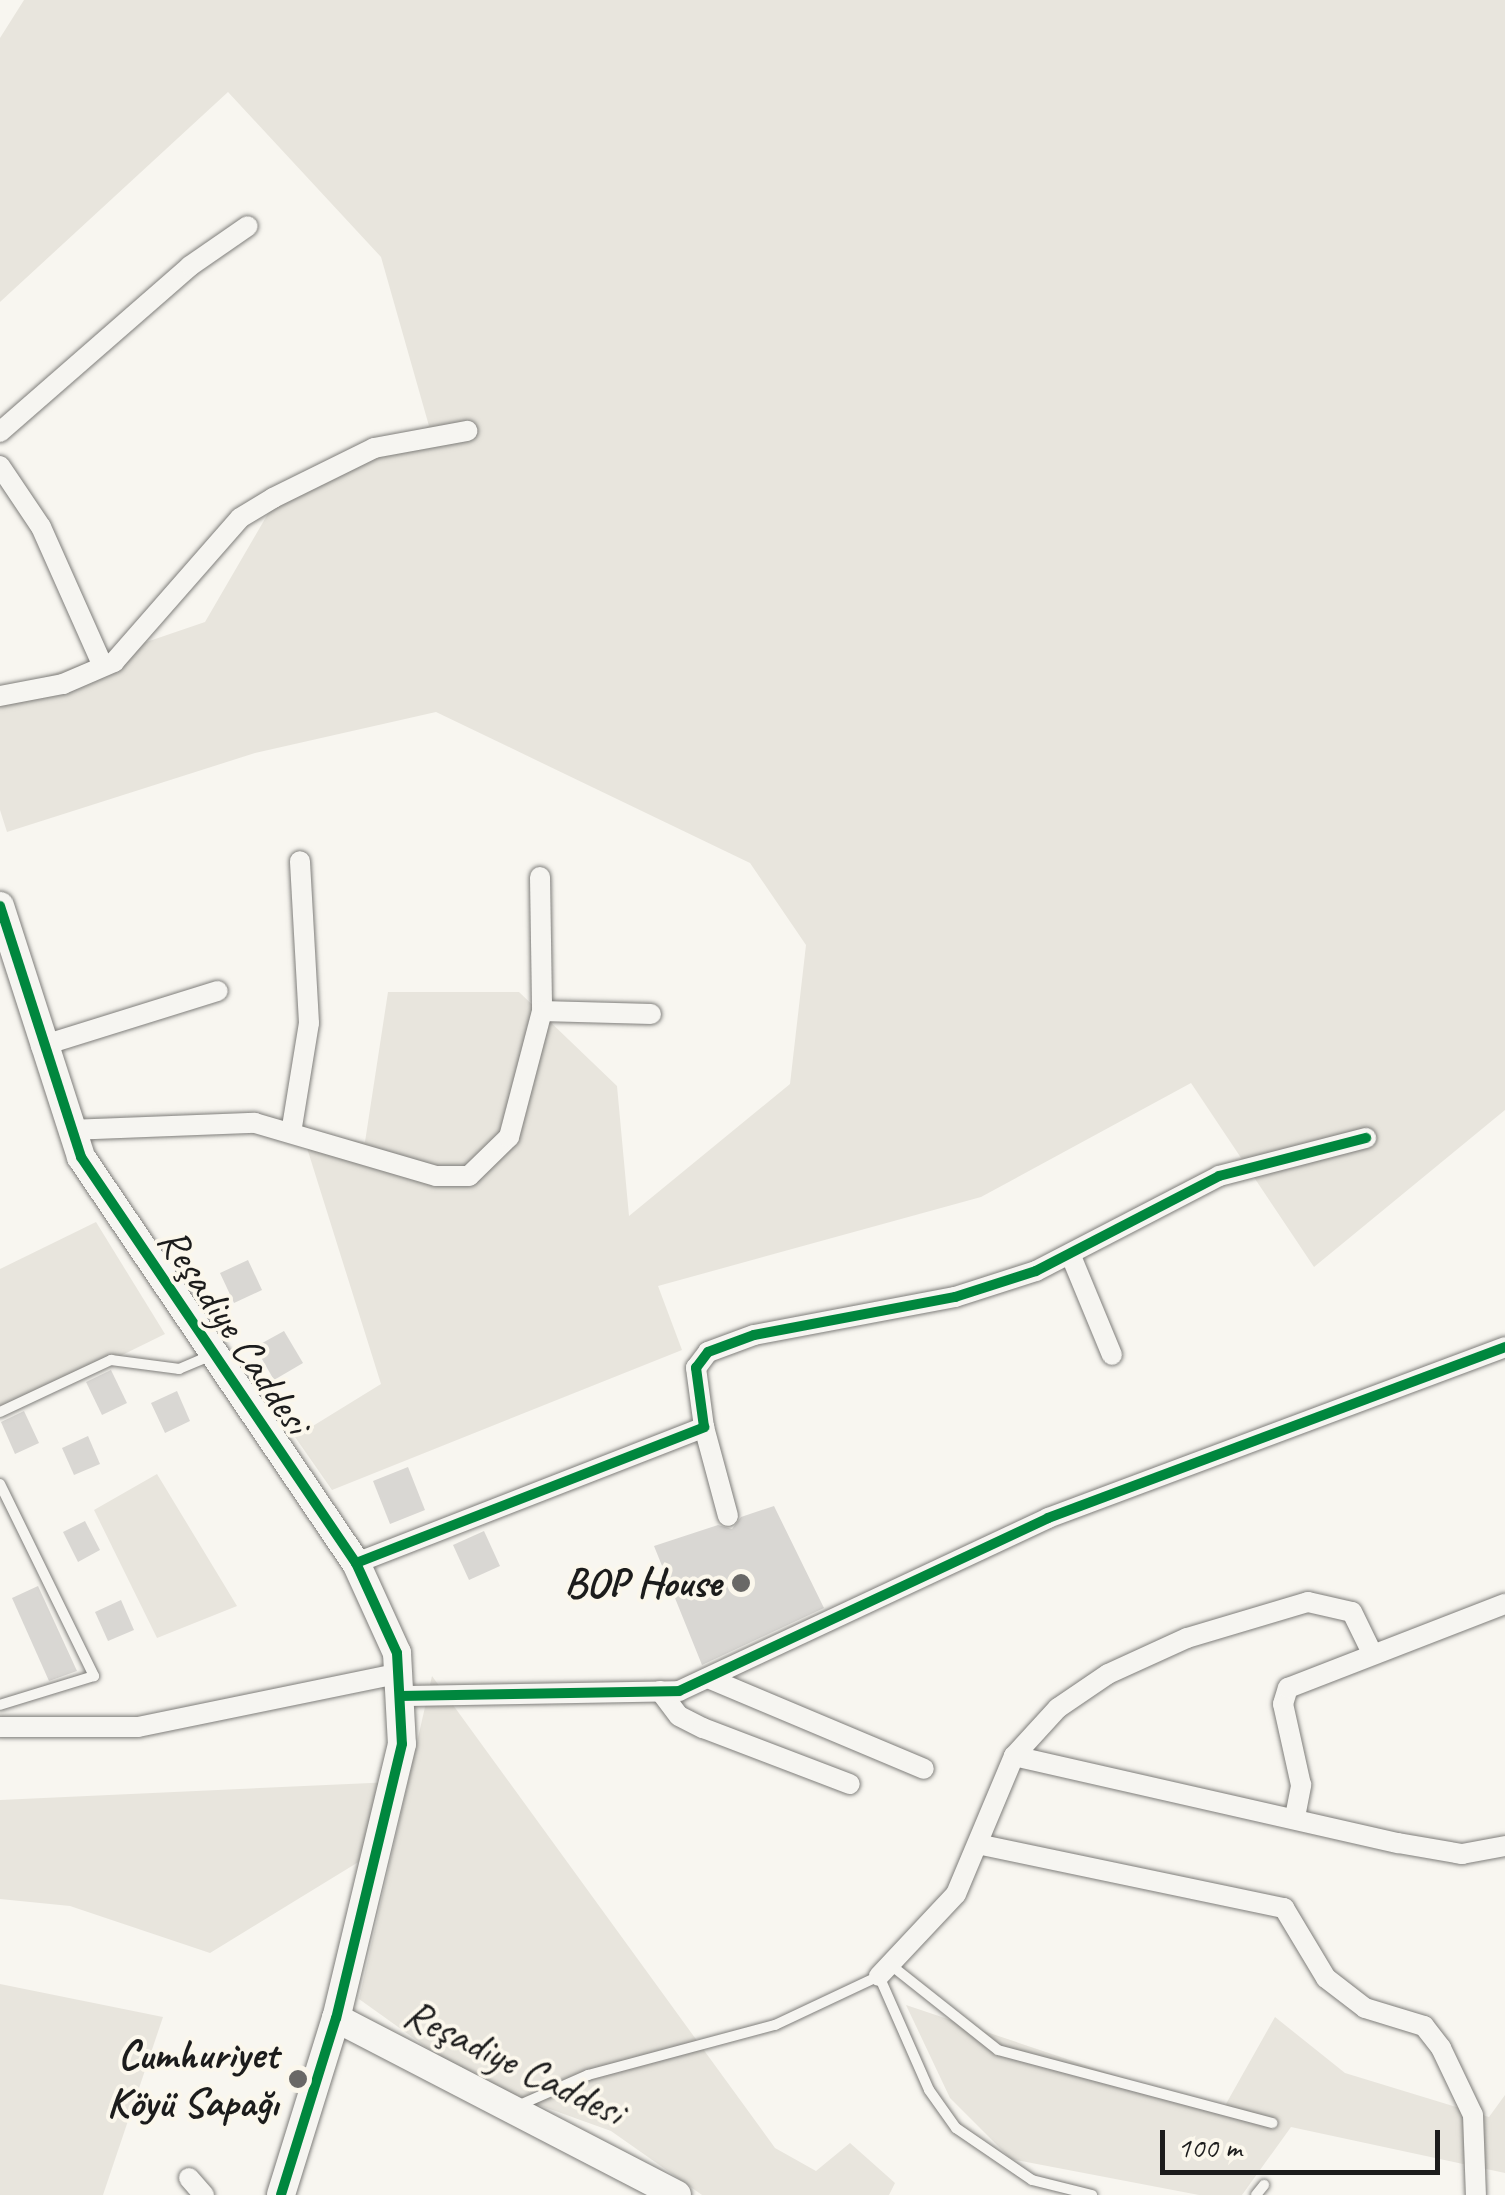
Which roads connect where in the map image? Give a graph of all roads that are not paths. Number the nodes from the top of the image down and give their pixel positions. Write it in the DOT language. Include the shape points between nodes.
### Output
graph roads {
  1 [pos="248,226"];
  2 [pos="467,431"];
  3 [pos="0,432"];
  4 [pos="0,466"];
  5 [pos="103,666"];
  6 [pos="0,696"];
  7 [pos="300,861"];
  8 [pos="540,878"];
  9 [pos="0,906"];
  10 [pos="218,992"];
  11 [pos="542,1011"];
  12 [pos="651,1014"];
  13 [pos="41,1046"];
  14 [pos="69,1130"];
  15 [pos="291,1133"];
  16 [pos="1366,1138"];
  17 [pos="1071,1256"];
  18 [pos="1505,1347"];
  19 [pos="1112,1354"];
  20 [pos="209,1356"];
  21 [pos="0,1412"];
  22 [pos="704,1427"];
  23 [pos="0,1484"];
  24 [pos="728,1516"];
  25 [pos="356,1563"];
  26 [pos="1505,1604"];
  27 [pos="1371,1652"];
  28 [pos="708,1678"];
  29 [pos="403,1685"];
  30 [pos="660,1691"];
  31 [pos="0,1705"];
  32 [pos="0,1727"];
  33 [pos="1014,1756"];
  34 [pos="924,1768"];
  35 [pos="850,1784"];
  36 [pos="1295,1817"];
  37 [pos="982,1844"];
  38 [pos="1505,1846"];
  39 [pos="886,1971"];
  40 [pos="336,2018"];
  41 [pos="511,2109"];
  42 [pos="1272,2123"];
  43 [pos="188,2178"];
  44 [pos="1264,2185"];
  45 [pos="204,2195"];
  46 [pos="280,2195"];
  47 [pos="677,2195"];
  48 [pos="1092,2195"];
  49 [pos="1256,2195"];
  50 [pos="1476,2195"];
  1 -- 3 [label="street" via="190,266"];
  2 -- 5 [label="street" via="374,448 240,518 160,615"];
  4 -- 5 [label="street" via="41,527"];
  5 -- 6 [label="street" via="63,684"];
  7 -- 15 [label="street" via="309,1024"];
  8 -- 11 [label="street"];
  9 -- 13 [label="street, Reşadiye Caddesi"];
  10 -- 13 [label="street"];
  11 -- 12 [label="street"];
  11 -- 15 [label="street" via="509,1137 469,1176 436,1176"];
  13 -- 14 [label="street, Reşadiye Caddesi"];
  14 -- 15 [label="street" via="172,1121"];
  14 -- 20 [label="street, Reşadiye Caddesi"];
  16 -- 17 [label="street" via="1218,1176"];
  17 -- 19 [label="street"];
  17 -- 22 [label="street" via="955,1297 754,1335 708,1352 696,1368"];
  18 -- 28 [label="street" via="1048,1518"];
  20 -- 21 [label="lane" via="179,1369 111,1360"];
  20 -- 25 [label="street, Reşadiye Caddesi"];
  22 -- 24 [label="street"];
  22 -- 25 [label="street"];
  23 -- 31 [label="lane" via="94,1676"];
  25 -- 29 [label="street, Reşadiye Caddesi" via="387,1621"];
  26 -- 27 [label="street"];
  27 -- 33 [label="street" via="1352,1612 1334,1605 1270,1611 1108,1674 1058,1708"];
  27 -- 36 [label="street" via="1284,1693 1302,1786"];
  28 -- 30 [label="street"];
  28 -- 34 [label="street"];
  29 -- 30 [label="street"];
  29 -- 32 [label="street" via="138,1728"];
  29 -- 40 [label="street, Reşadiye Caddesi" via="402,1744"];
  30 -- 35 [label="street" via="679,1716 703,1728"];
  33 -- 36 [label="street"];
  33 -- 37 [label="street"];
  36 -- 38 [label="street" via="1462,1854"];
  37 -- 39 [label="street" via="956,1894"];
  37 -- 50 [label="street" via="1284,1908 1340,1991 1365,2008 1424,2026 1442,2048 1473,2116"];
  39 -- 41 [label="lane" via="774,2025 588,2075"];
  39 -- 42 [label="lane" via="998,2050"];
  39 -- 48 [label="lane" via="929,2090 956,2128 1032,2180"];
  40 -- 41 [label="street, Reşadiye Caddesi"];
  40 -- 46 [label="street"];
  41 -- 47 [label="street, Reşadiye Caddesi"];
  43 -- 45 [label="street"];
  44 -- 49 [label="lane"];
}
